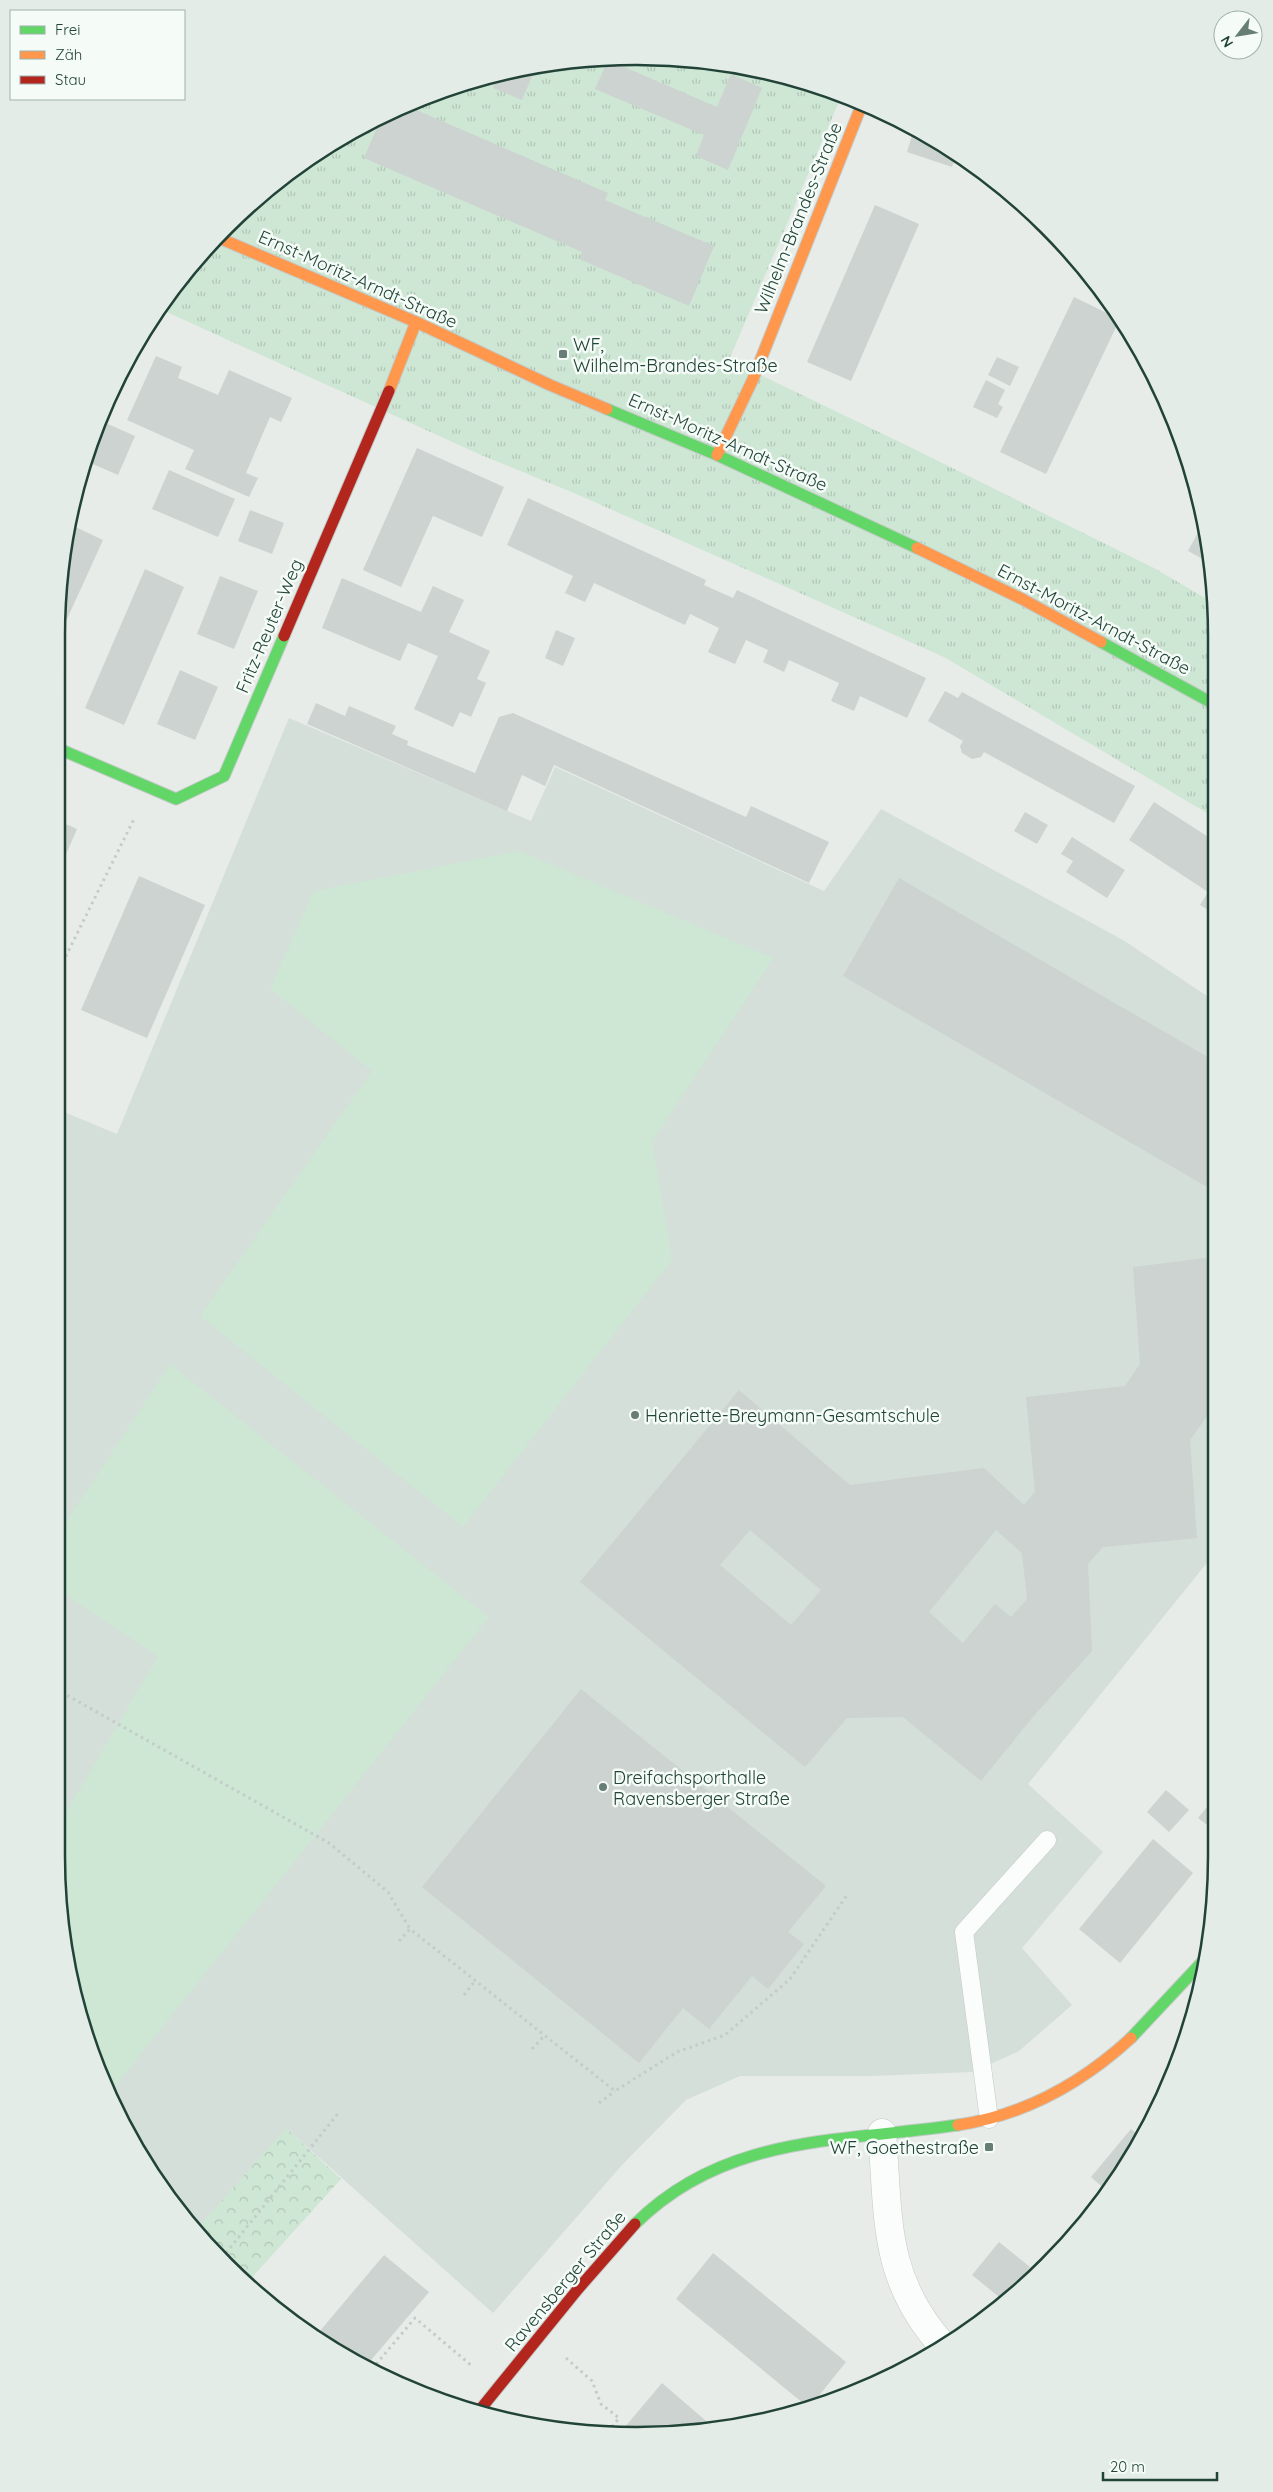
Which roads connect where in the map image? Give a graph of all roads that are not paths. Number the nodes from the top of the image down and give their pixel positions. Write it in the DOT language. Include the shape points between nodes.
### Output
graph roads {
  1 [pos="859,111"];
  2 [pos="225,240"];
  3 [pos="416,322"];
  4 [pos="717,455"];
  5 [pos="1208,701"];
  6 [pos="65,751"];
  7 [pos="1047,1840"];
  8 [pos="1197,1968"];
  9 [pos="989,2119"];
  10 [pos="882,2133"];
  11 [pos="938,2340"];
  12 [pos="483,2406"];
  1 -- 4 [label="street, Wilhelm-Brandes-Straße" via="753,379"];
  2 -- 3 [label="street, Ernst-Moritz-Arndt-Straße"];
  3 -- 4 [label="street, Ernst-Moritz-Arndt-Straße" via="550,385"];
  3 -- 6 [label="street, Fritz-Reuter-Weg" via="224,776 176,799"];
  4 -- 5 [label="street, Ernst-Moritz-Arndt-Straße" via="1022,599"];
  7 -- 9 [label="lane" via="964,1932"];
  8 -- 9 [label="street, Ravensberger Straße" via="1127,2045 1098,2068 1037,2102"];
  9 -- 10 [label="street, Ravensberger Straße"];
  10 -- 11 [label="street" via="891,2249 899,2278 914,2310"];
  10 -- 12 [label="street, Ravensberger Straße" via="797,2145 716,2168 667,2196 611,2250"];
}
